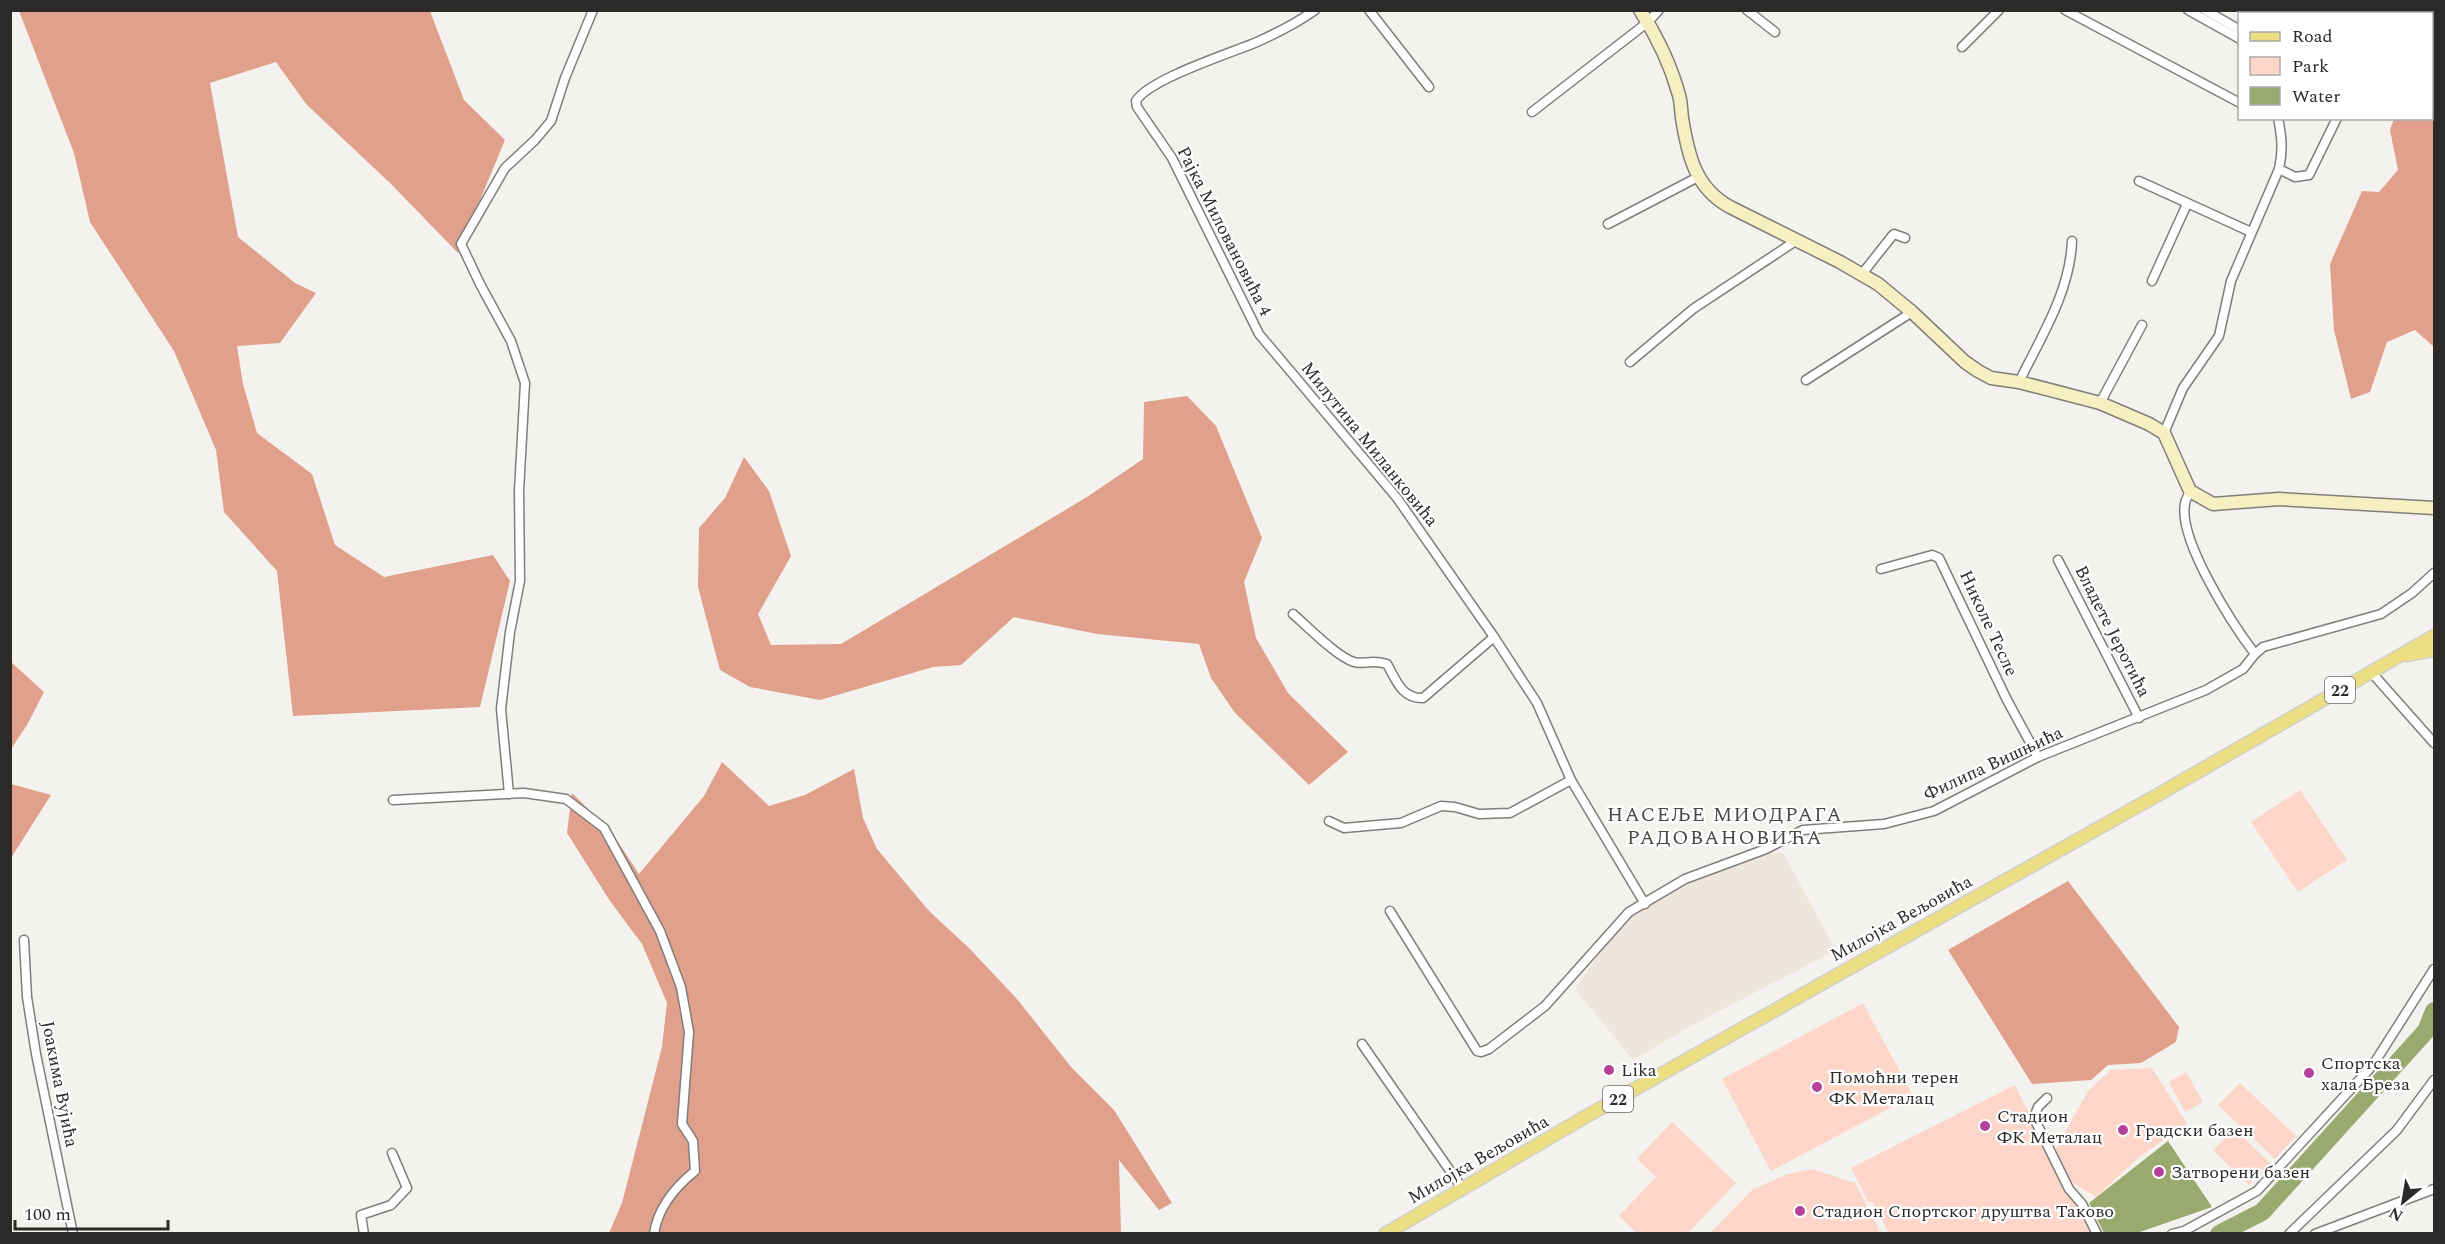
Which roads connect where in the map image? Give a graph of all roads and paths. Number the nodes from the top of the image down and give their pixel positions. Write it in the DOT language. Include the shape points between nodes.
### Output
graph roads {
  1 [pos="592,10"];
  2 [pos="1315,10"];
  3 [pos="1369,10"];
  4 [pos="1640,10"];
  5 [pos="1659,10"];
  6 [pos="1748,10"];
  7 [pos="2000,10"];
  8 [pos="2065,10"];
  9 [pos="2188,10"];
  10 [pos="2205,10"];
  11 [pos="1648,22"];
  12 [pos="2238,29"];
  13 [pos="1775,32"];
  14 [pos="2238,38"];
  15 [pos="1962,47"];
  16 [pos="1429,87"];
  17 [pos="2238,102"];
  18 [pos="1532,112"];
  19 [pos="2336,120"];
  20 [pos="2279,121"];
  21 [pos="2279,169"];
  22 [pos="1698,177"];
  23 [pos="2139,181"];
  24 [pos="2187,204"];
  25 [pos="1608,224"];
  26 [pos="2251,232"];
  27 [pos="1905,238"];
  28 [pos="1797,240"];
  29 [pos="2072,241"];
  30 [pos="1862,274"];
  31 [pos="2152,281"];
  32 [pos="1912,312"];
  33 [pos="2142,325"];
  34 [pos="1259,334"];
  35 [pos="1630,362"];
  36 [pos="1806,380"];
  37 [pos="2019,382"];
  38 [pos="2100,403"];
  39 [pos="2164,433"];
  40 [pos="2190,491"];
  41 [pos="2434,508"];
  42 [pos="2058,560"];
  43 [pos="1881,569"];
  44 [pos="2434,573"];
  45 [pos="1293,614"];
  46 [pos="2434,636"];
  47 [pos="1494,637"];
  48 [pos="2434,650"];
  49 [pos="2255,654"];
  50 [pos="2402,656"];
  51 [pos="2372,673"];
  52 [pos="2139,718"];
  53 [pos="2434,743"];
  54 [pos="2038,757"];
  55 [pos="1571,780"];
  56 [pos="509,794"];
  57 [pos="393,800"];
  58 [pos="1329,821"];
  59 [pos="1645,904"];
  60 [pos="1390,911"];
  61 [pos="24,940"];
  62 [pos="2434,969"];
  63 [pos="1362,1044"];
  64 [pos="2434,1080"];
  65 [pos="2047,1098"];
  66 [pos="392,1153"];
  67 [pos="1462,1188"];
  68 [pos="2434,1189"];
  69 [pos="73,1233"];
  70 [pos="364,1233"];
  71 [pos="654,1233"];
  72 [pos="1385,1233"];
  73 [pos="2097,1233"];
  74 [pos="2172,1233"];
  75 [pos="2289,1233"];
  76 [pos="2315,1233"];
  1 -- 56 [label="street" via="551,121 505,168 461,244 511,341 525,383 519,491 520,581 501,709"];
  2 -- 34 [label="street, Рајка Миловановића 4" via="1256,42 1144,91 1136,101 1139,113 1172,158"];
  3 -- 16 [label="street"];
  4 -- 11 [label="street"];
  5 -- 11 [label="street"];
  6 -- 13 [label="street"];
  7 -- 15 [label="street"];
  8 -- 17 [label="street"];
  9 -- 14 [label="street"];
  10 -- 12 [label="street"];
  11 -- 18 [label="street"];
  11 -- 22 [label="street" via="1680,97 1686,140"];
  19 -- 21 [label="street" via="2309,175 2295,177"];
  20 -- 21 [label="street" via="2283,152"];
  21 -- 26 [label="street"];
  22 -- 25 [label="street"];
  22 -- 28 [label="street" via="1716,200"];
  23 -- 24 [label="street"];
  24 -- 26 [label="street"];
  24 -- 31 [label="street"];
  26 -- 39 [label="street" via="2231,281 2218,336 2183,388"];
  27 -- 30 [label="street" via="1894,234"];
  28 -- 30 [label="street"];
  28 -- 35 [label="street" via="1693,309"];
  29 -- 37 [label="street" via="2059,301"];
  30 -- 32 [label="street"];
  32 -- 36 [label="street"];
  32 -- 37 [label="street" via="1978,372"];
  33 -- 38 [label="street"];
  34 -- 47 [label="street, Милутина Миланковића" via="1397,498"];
  37 -- 38 [label="street"];
  38 -- 39 [label="street"];
  39 -- 40 [label="street"];
  40 -- 41 [label="street" via="2213,504 2279,499"];
  40 -- 49 [label="street" via="2185,515 2197,557"];
  42 -- 52 [label="street, Владете Јеротића"];
  43 -- 54 [label="street, Николе Тесле" via="1932,555 1939,558"];
  44 -- 49 [label="street, Филипа Вишњића" via="2381,614 2263,647"];
  45 -- 47 [label="street" via="1344,658 1356,664 1375,660 1387,664 1404,693 1413,698 1423,698"];
  46 -- 50 [label="main road, Милојка Вељовића / 22"];
  47 -- 55 [label="street, Милутина Миланковића" via="1537,703"];
  48 -- 50 [label="main road"];
  49 -- 52 [label="street, Филипа Вишњића" via="2230,678"];
  50 -- 51 [label="main road, Милојка Вељовића / 22"];
  51 -- 53 [label="street"];
  51 -- 67 [label="main road, Милојка Вељовића / 22"];
  52 -- 54 [label="street, Филипа Вишњића"];
  54 -- 59 [label="street, Филипа Вишњића" via="1934,811 1884,824 1803,830 1766,849 1685,879"];
  55 -- 58 [label="street" via="1510,813 1479,814 1441,806 1401,823 1344,828"];
  55 -- 59 [label="street, Милутина Миланковића"];
  56 -- 57 [label="street"];
  56 -- 71 [label="street" via="566,799 604,828 660,931 681,987 689,1032 682,1124 693,1141 695,1171 678,1185 656,1218"];
  59 -- 60 [label="street, Филипа Вишњића" via="1629,912 1545,1006 1481,1052"];
  61 -- 69 [label="street, Јоакима Вујића" via="36,1054"];
  62 -- 74 [label="street" via="2373,1065 2256,1191 2184,1231"];
  63 -- 67 [label="street"];
  64 -- 75 [label="street" via="2397,1130"];
  65 -- 73 [label="street" via="2034,1118 2069,1189"];
  66 -- 70 [label="street" via="407,1188 391,1205 361,1215"];
  67 -- 72 [label="main road, Милојка Вељовића / 22"];
  68 -- 76 [label="street"];
}
